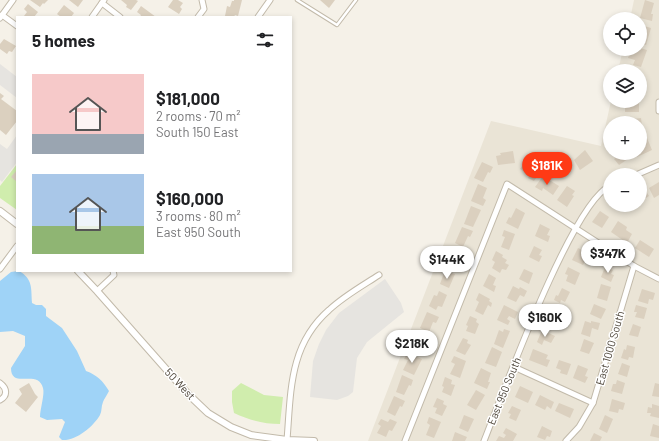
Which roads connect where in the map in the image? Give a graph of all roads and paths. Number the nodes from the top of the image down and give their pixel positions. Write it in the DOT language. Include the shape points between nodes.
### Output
graph roads {
  1 [pos="13,0"];
  2 [pos="202,0"];
  3 [pos="270,0"];
  4 [pos="296,0"];
  5 [pos="356,0"];
  6 [pos="103,2"];
  7 [pos="1,16"];
  8 [pos="93,16"];
  9 [pos="119,16"];
  10 [pos="199,16"];
  11 [pos="259,16"];
  12 [pos="16,25"];
  13 [pos="659,102"];
  14 [pos="659,111"];
  15 [pos="659,165"];
  16 [pos="647,170"];
  17 [pos="603,192"];
  18 [pos="0,211"];
  19 [pos="16,223"];
  20 [pos="576,228"];
  21 [pos="16,247"];
  22 [pos="634,266"];
  23 [pos="0,269"];
  24 [pos="79,272"];
  25 [pos="113,272"];
  26 [pos="379,275"];
  27 [pos="659,279"];
  28 [pos="97,291"];
  29 [pos="514,367"];
  30 [pos="0,383"];
  31 [pos="0,400"];
  32 [pos="594,403"];
  33 [pos="287,440"];
  34 [pos="314,441"];
  35 [pos="405,441"];
  36 [pos="484,441"];
  37 [pos="566,441"];
  1 -- 7 [label="street"];
  2 -- 10 [label="street" via="204,9"];
  3 -- 11 [label="street"];
  4 -- 5 [label="lane" via="337,25"];
  6 -- 8 [label="street"];
  6 -- 9 [label="street"];
  7 -- 12 [label="street"];
  13 -- 14 [label="street"];
  15 -- 16 [label="street"];
  17 -- 20 [label="street, East 950 South" via="594,200"];
  18 -- 19 [label="street"];
  20 -- 22 [label="street"];
  20 -- 29 [label="street, East 950 South" via="564,249"];
  20 -- 35 [label="street" via="507,184"];
  21 -- 23 [label="street"];
  22 -- 27 [label="street"];
  22 -- 32 [label="street, East 1000 South"];
  24 -- 28 [label="street, 50 West"];
  25 -- 28 [label="street" via="114,275"];
  26 -- 33 [label="street" via="328,310 304,341 292,376"];
  28 -- 33 [label="street, 50 West" via="188,394 208,413 251,435"];
  29 -- 32 [label="street"];
  29 -- 36 [label="street, East 950 South"];
  30 -- 31 [label="street" via="4,385 6,392"];
  32 -- 37 [label="street, East 1000 South" via="579,427"];
  33 -- 34 [label="street, 50 West"];
}
